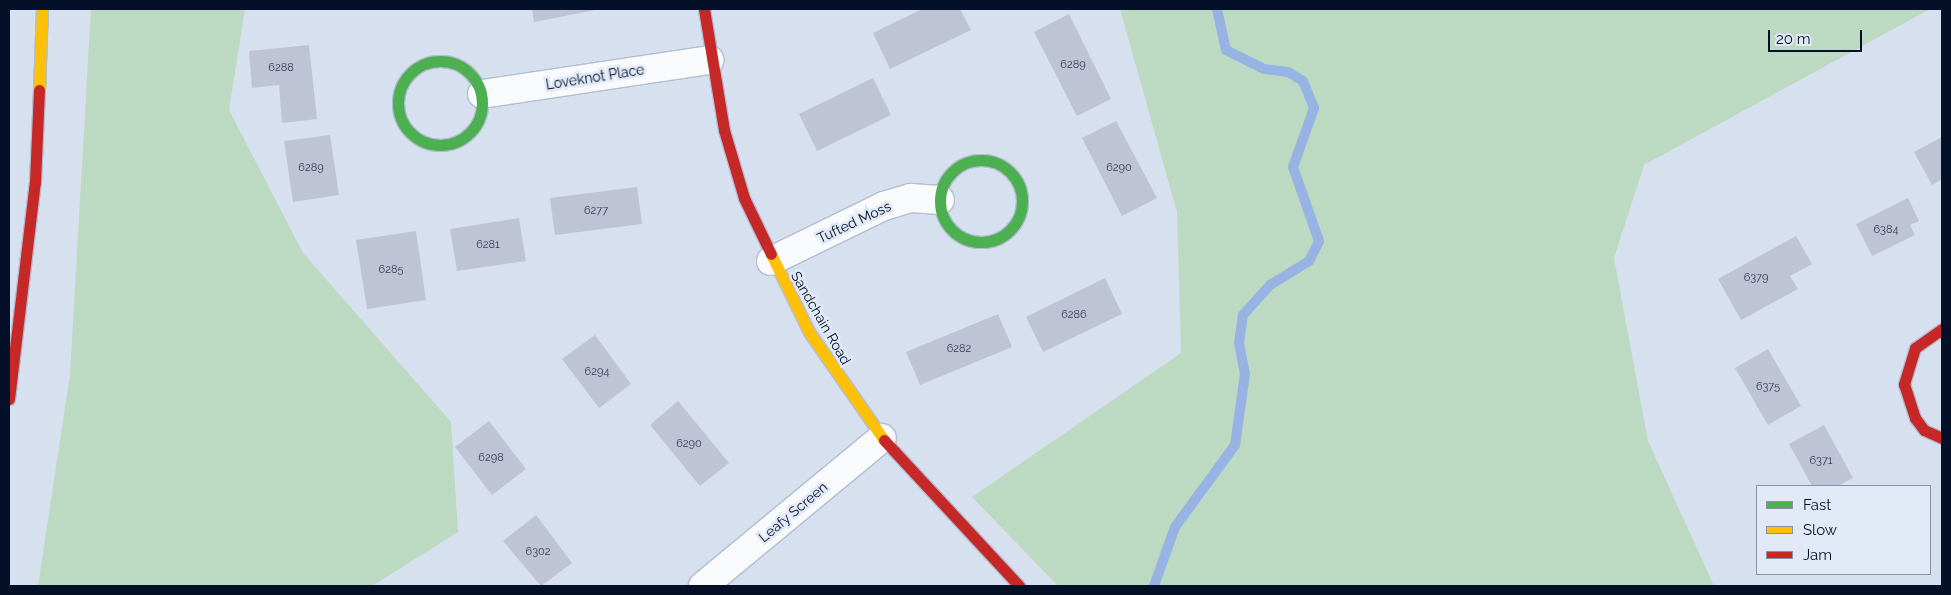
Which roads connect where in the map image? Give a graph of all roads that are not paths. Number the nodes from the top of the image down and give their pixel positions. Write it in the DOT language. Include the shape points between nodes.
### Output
graph roads {
  1 [pos="42,9"];
  2 [pos="704,9"];
  3 [pos="709,60"];
  4 [pos="482,94"];
  5 [pos="940,200"];
  6 [pos="771,261"];
  7 [pos="1942,329"];
  8 [pos="9,399"];
  9 [pos="882,438"];
  10 [pos="1942,438"];
  11 [pos="703,586"];
  12 [pos="1019,586"];
  1 -- 8 [label="street" via="35,182"];
  2 -- 3 [label="street, Sandchain Road"];
  3 -- 4 [label="street, Loveknot Place"];
  3 -- 6 [label="street, Sandchain Road" via="744,198"];
  4 -- 4 [label="street" via="474,78 460,66 427,63 403,82 398,112 412,135 442,146 469,135 482,111"];
  5 -- 5 [label="street" via="950,228 973,242 991,241 1015,225 1022,195 1006,168 972,161 945,181"];
  5 -- 6 [label="street, Tufted Moss" via="911,198 884,206"];
  6 -- 9 [label="street, Sandchain Road" via="809,332"];
  7 -- 10 [label="street" via="1915,348 1904,384 1915,418 1924,430"];
  9 -- 11 [label="street, Leafy Screen"];
  9 -- 12 [label="street, Sandchain Road"];
}
